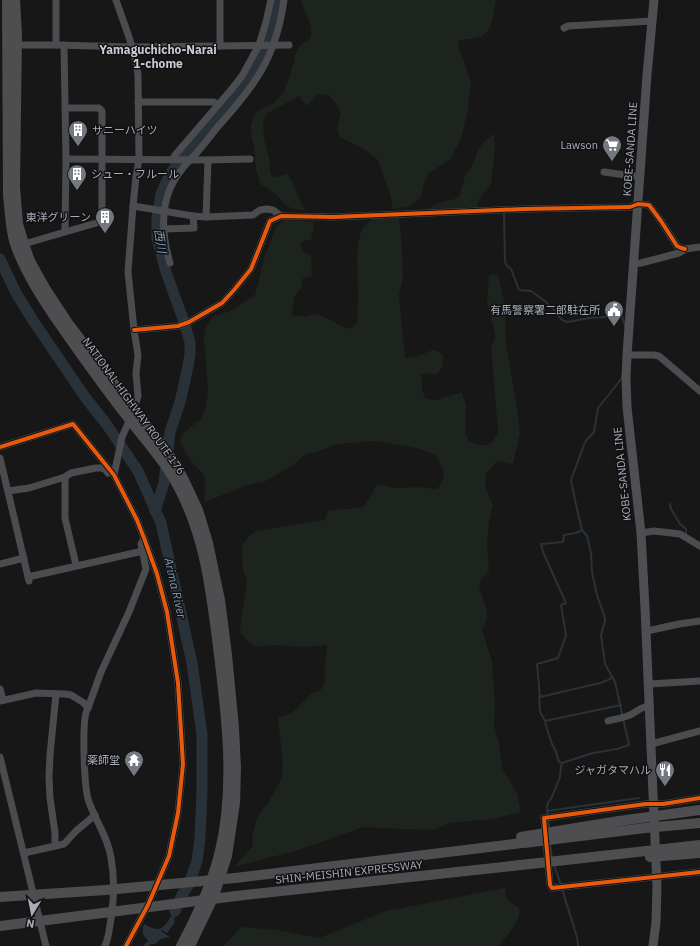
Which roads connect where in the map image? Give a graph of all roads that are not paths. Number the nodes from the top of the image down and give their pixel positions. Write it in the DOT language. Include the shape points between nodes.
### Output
graph roads {
  1 [pos="7,0"];
  2 [pos="15,0"];
  3 [pos="56,0"];
  4 [pos="116,0"];
  5 [pos="220,0"];
  6 [pos="271,0"];
  7 [pos="284,0"];
  8 [pos="654,0"];
  9 [pos="652,21"];
  10 [pos="564,28"];
  11 [pos="12,45"];
  12 [pos="56,45"];
  13 [pos="64,45"];
  14 [pos="259,45"];
  15 [pos="273,45"];
  16 [pos="220,46"];
  17 [pos="289,46"];
  18 [pos="132,47"];
  19 [pos="138,102"];
  20 [pos="218,105"];
  21 [pos="65,108"];
  22 [pos="66,159"];
  23 [pos="102,159"];
  24 [pos="139,159"];
  25 [pos="173,159"];
  26 [pos="250,159"];
  27 [pos="190,160"];
  28 [pos="208,160"];
  29 [pos="604,172"];
  30 [pos="640,178"];
  31 [pos="638,204"];
  32 [pos="133,206"];
  33 [pos="164,211"];
  34 [pos="193,216"];
  35 [pos="280,216"];
  36 [pos="206,217"];
  37 [pos="164,229"];
  38 [pos="65,232"];
  39 [pos="24,244"];
  40 [pos="700,247"];
  41 [pos="685,249"];
  42 [pos="170,263"];
  43 [pos="633,264"];
  44 [pos="134,330"];
  45 [pos="627,355"];
  46 [pos="700,391"];
  47 [pos="134,410"];
  48 [pos="130,421"];
  49 [pos="0,447"];
  50 [pos="0,458"];
  51 [pos="115,475"];
  52 [pos="65,477"];
  53 [pos="5,487"];
  54 [pos="641,533"];
  55 [pos="144,538"];
  56 [pos="700,546"];
  57 [pos="143,551"];
  58 [pos="24,558"];
  59 [pos="0,564"];
  60 [pos="76,565"];
  61 [pos="700,621"];
  62 [pos="646,631"];
  63 [pos="700,681"];
  64 [pos="649,684"];
  65 [pos="0,689"];
  66 [pos="56,694"];
  67 [pos="2,700"];
  68 [pos="650,706"];
  69 [pos="88,708"];
  70 [pos="608,721"];
  71 [pos="700,731"];
  72 [pos="651,744"];
  73 [pos="0,757"];
  74 [pos="700,798"];
  75 [pos="654,804"];
  76 [pos="700,810"];
  77 [pos="95,815"];
  78 [pos="700,823"];
  79 [pos="522,840"];
  80 [pos="700,845"];
  81 [pos="55,846"];
  82 [pos="24,853"];
  83 [pos="700,853"];
  84 [pos="538,863"];
  85 [pos="700,872"];
  86 [pos="657,877"];
  87 [pos="0,897"];
  88 [pos="0,926"];
  89 [pos="46,946"];
  90 [pos="105,946"];
  91 [pos="126,946"];
  92 [pos="181,946"];
  93 [pos="190,946"];
  94 [pos="653,946"];
  1 -- 11 [label="highway, NATIONAL HIGHWAY ROUTE 176"];
  2 -- 11 [label="highway, NATIONAL HIGHWAY ROUTE 176"];
  3 -- 12 [label="street"];
  4 -- 18 [label="street"];
  5 -- 16 [label="street"];
  6 -- 14 [label="street"];
  7 -- 15 [label="street" via="280,25"];
  8 -- 9 [label="main road, KOBE-SANDA LINE"];
  9 -- 10 [label="street"];
  9 -- 30 [label="main road, KOBE-SANDA LINE"];
  11 -- 12 [label="street"];
  11 -- 39 [label="highway, NATIONAL HIGHWAY ROUTE 176" via="18,224"];
  11 -- 48 [label="highway, NATIONAL HIGHWAY ROUTE 176" via="8,195 14,242 33,283 49,309"];
  12 -- 13 [label="street"];
  13 -- 18 [label="street"];
  13 -- 21 [label="street"];
  14 -- 15 [label="street"];
  14 -- 16 [label="street"];
  14 -- 20 [label="street" via="242,76"];
  15 -- 17 [label="street"];
  15 -- 27 [label="street" via="246,94"];
  16 -- 18 [label="street"];
  18 -- 19 [label="street" via="137,66"];
  19 -- 20 [label="street" via="214,102"];
  19 -- 24 [label="street"];
  20 -- 25 [label="street"];
  21 -- 22 [label="street"];
  21 -- 23 [label="street" via="99,108 102,112"];
  22 -- 23 [label="street"];
  22 -- 38 [label="street"];
  23 -- 24 [label="street"];
  23 -- 38 [label="street" via="100,222"];
  24 -- 25 [label="street"];
  24 -- 32 [label="street"];
  25 -- 27 [label="street"];
  26 -- 28 [label="street"];
  27 -- 28 [label="street"];
  27 -- 33 [label="street" via="175,178"];
  28 -- 36 [label="street"];
  29 -- 30 [label="street"];
  30 -- 31 [label="main road, KOBE-SANDA LINE"];
  31 -- 35 [label="street" via="630,207 334,217"];
  31 -- 41 [label="street" via="649,205 677,246"];
  31 -- 43 [label="main road, KOBE-SANDA LINE"];
  32 -- 33 [label="street"];
  32 -- 44 [label="street" via="128,272"];
  33 -- 34 [label="street"];
  33 -- 37 [label="street"];
  34 -- 36 [label="street"];
  34 -- 37 [label="street" via="194,228"];
  35 -- 36 [label="street" via="274,210 266,209 253,215"];
  35 -- 44 [label="street" via="270,221 250,269 222,303 178,326"];
  37 -- 42 [label="street"];
  38 -- 39 [label="street"];
  39 -- 47 [label="highway, NATIONAL HIGHWAY ROUTE 176" via="45,288 68,323"];
  40 -- 41 [label="street"];
  41 -- 43 [label="street" via="679,253"];
  43 -- 45 [label="main road, KOBE-SANDA LINE"];
  44 -- 47 [label="street" via="138,354 138,396"];
  45 -- 46 [label="street" via="659,356"];
  45 -- 54 [label="main road, KOBE-SANDA LINE" via="627,407"];
  47 -- 48 [label="street"];
  47 -- 93 [label="highway, NATIONAL HIGHWAY ROUTE 176" via="174,462 198,510 220,600 227,655 234,728 235,803 227,856 214,896"];
  48 -- 51 [label="street" via="122,437"];
  48 -- 92 [label="highway, NATIONAL HIGHWAY ROUTE 176" via="170,473 196,527 212,602 224,702 229,777 220,852 210,886"];
  49 -- 51 [label="street" via="73,424"];
  50 -- 53 [label="street"];
  51 -- 52 [label="street" via="111,477 106,470 96,468 71,473"];
  51 -- 55 [label="street"];
  52 -- 53 [label="street" via="29,488"];
  52 -- 60 [label="street" via="65,518"];
  53 -- 58 [label="street"];
  54 -- 56 [label="street" via="654,531 680,534"];
  54 -- 62 [label="main road, KOBE-SANDA LINE"];
  55 -- 57 [label="street" via="141,544"];
  55 -- 91 [label="street" via="167,612 178,683 183,764 178,813 168,856 148,905"];
  57 -- 60 [label="street"];
  57 -- 69 [label="street" via="146,569"];
  58 -- 59 [label="street"];
  58 -- 60 [label="street" via="29,579"];
  61 -- 62 [label="street"];
  62 -- 64 [label="main road, KOBE-SANDA LINE"];
  63 -- 64 [label="street"];
  64 -- 68 [label="main road, KOBE-SANDA LINE"];
  65 -- 67 [label="street"];
  66 -- 67 [label="street" via="36,693"];
  66 -- 69 [label="street" via="71,695"];
  66 -- 81 [label="street" via="49,777"];
  68 -- 70 [label="street"];
  68 -- 72 [label="main road, KOBE-SANDA LINE"];
  69 -- 77 [label="street" via="85,723 85,767 88,800"];
  71 -- 72 [label="street"];
  72 -- 75 [label="main road, KOBE-SANDA LINE"];
  73 -- 82 [label="street"];
  74 -- 75 [label="street"];
  75 -- 86 [label="main road, KOBE-SANDA LINE"];
  75 -- 86 [label="street" via="544,818 550,887"];
  76 -- 79 [label="highway, bridge" via="626,820"];
  77 -- 81 [label="street" via="64,844"];
  77 -- 90 [label="street" via="107,840 114,875 113,900"];
  78 -- 79 [label="highway, SHIN-MEISHIN EXPRESSWAY, bridge"];
  79 -- 87 [label="highway, SHIN-MEISHIN EXPRESSWAY, bridge" via="235,878"];
  80 -- 84 [label="highway, SHIN-MEISHIN EXPRESSWAY, bridge"];
  81 -- 82 [label="street"];
  82 -- 89 [label="street"];
  83 -- 84 [label="highway, bridge"];
  84 -- 88 [label="highway, SHIN-MEISHIN EXPRESSWAY, bridge" via="236,896"];
  85 -- 86 [label="street"];
  86 -- 94 [label="main road, KOBE-SANDA LINE"];
}
